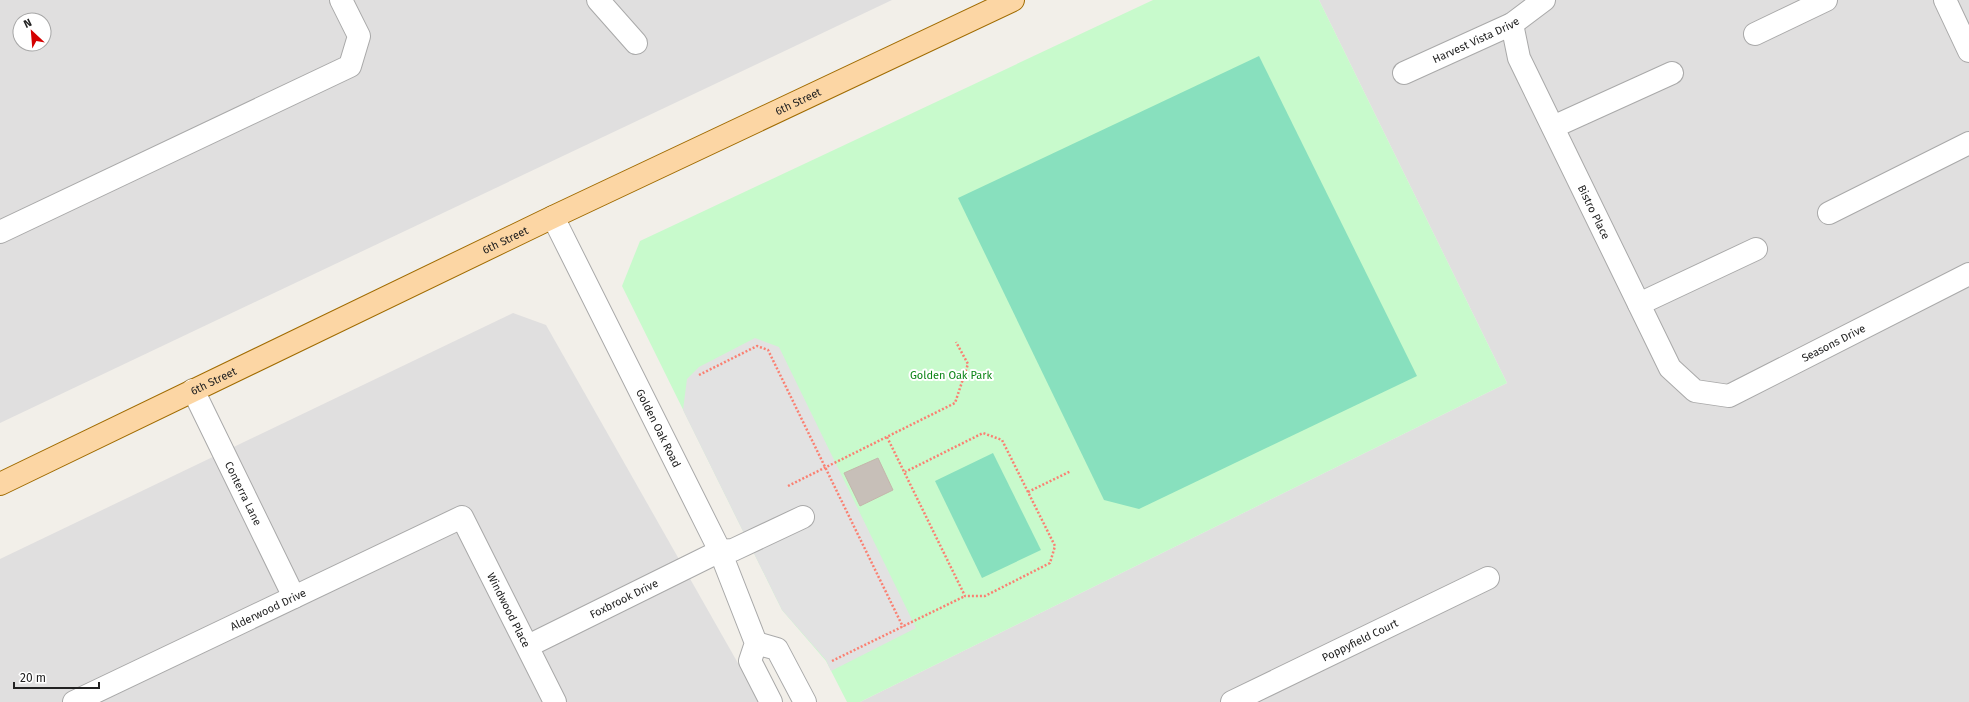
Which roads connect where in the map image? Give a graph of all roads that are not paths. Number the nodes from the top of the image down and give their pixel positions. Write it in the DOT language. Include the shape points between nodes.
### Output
graph roads {
  1 [pos="341,0"];
  2 [pos="598,0"];
  3 [pos="1013,0"];
  4 [pos="1544,0"];
  5 [pos="1826,0"];
  6 [pos="1945,0"];
  7 [pos="1512,24"];
  8 [pos="1755,34"];
  9 [pos="636,43"];
  10 [pos="1969,51"];
  11 [pos="1404,73"];
  12 [pos="1672,73"];
  13 [pos="1553,127"];
  14 [pos="1969,143"];
  15 [pos="1829,213"];
  16 [pos="553,217"];
  17 [pos="0,232"];
  18 [pos="1756,249"];
  19 [pos="1969,274"];
  20 [pos="1639,304"];
  21 [pos="193,390"];
  22 [pos="1695,391"];
  23 [pos="0,484"];
  24 [pos="462,517"];
  25 [pos="803,517"];
  26 [pos="720,551"];
  27 [pos="1488,578"];
  28 [pos="294,597"];
  29 [pos="756,643"];
  30 [pos="528,646"];
  31 [pos="798,700"];
  32 [pos="74,702"];
  33 [pos="555,702"];
  34 [pos="770,702"];
  35 [pos="1232,702"];
  1 -- 17 [label="street" via="359,36 350,66"];
  2 -- 9 [label="street"];
  3 -- 16 [label="main road, 6th Street"];
  4 -- 7 [label="street, Harvest Vista Drive"];
  5 -- 8 [label="street"];
  6 -- 10 [label="street"];
  7 -- 11 [label="street, Harvest Vista Drive"];
  7 -- 13 [label="street, Bistro Place" via="1519,58"];
  12 -- 13 [label="street"];
  13 -- 20 [label="street, Bistro Place"];
  14 -- 15 [label="street"];
  16 -- 21 [label="main road, 6th Street"];
  16 -- 26 [label="street, Golden Oak Road"];
  18 -- 20 [label="street"];
  19 -- 22 [label="street, Seasons Drive" via="1729,396"];
  20 -- 22 [label="street, Bistro Place" via="1670,368"];
  21 -- 23 [label="main road, 6th Street"];
  21 -- 28 [label="street, Conterra Lane"];
  24 -- 28 [label="street, Alderwood Drive"];
  24 -- 30 [label="street, Windwood Place"];
  25 -- 26 [label="street, Foxbrook Drive" via="733,550"];
  26 -- 29 [label="street, Golden Oak Road"];
  26 -- 30 [label="street, Foxbrook Drive"];
  27 -- 35 [label="street, Poppyfield Court"];
  28 -- 32 [label="street, Alderwood Drive"];
  29 -- 31 [label="street" via="778,649"];
  29 -- 34 [label="street" via="750,662"];
  30 -- 33 [label="street, Windwood Place"];
}
